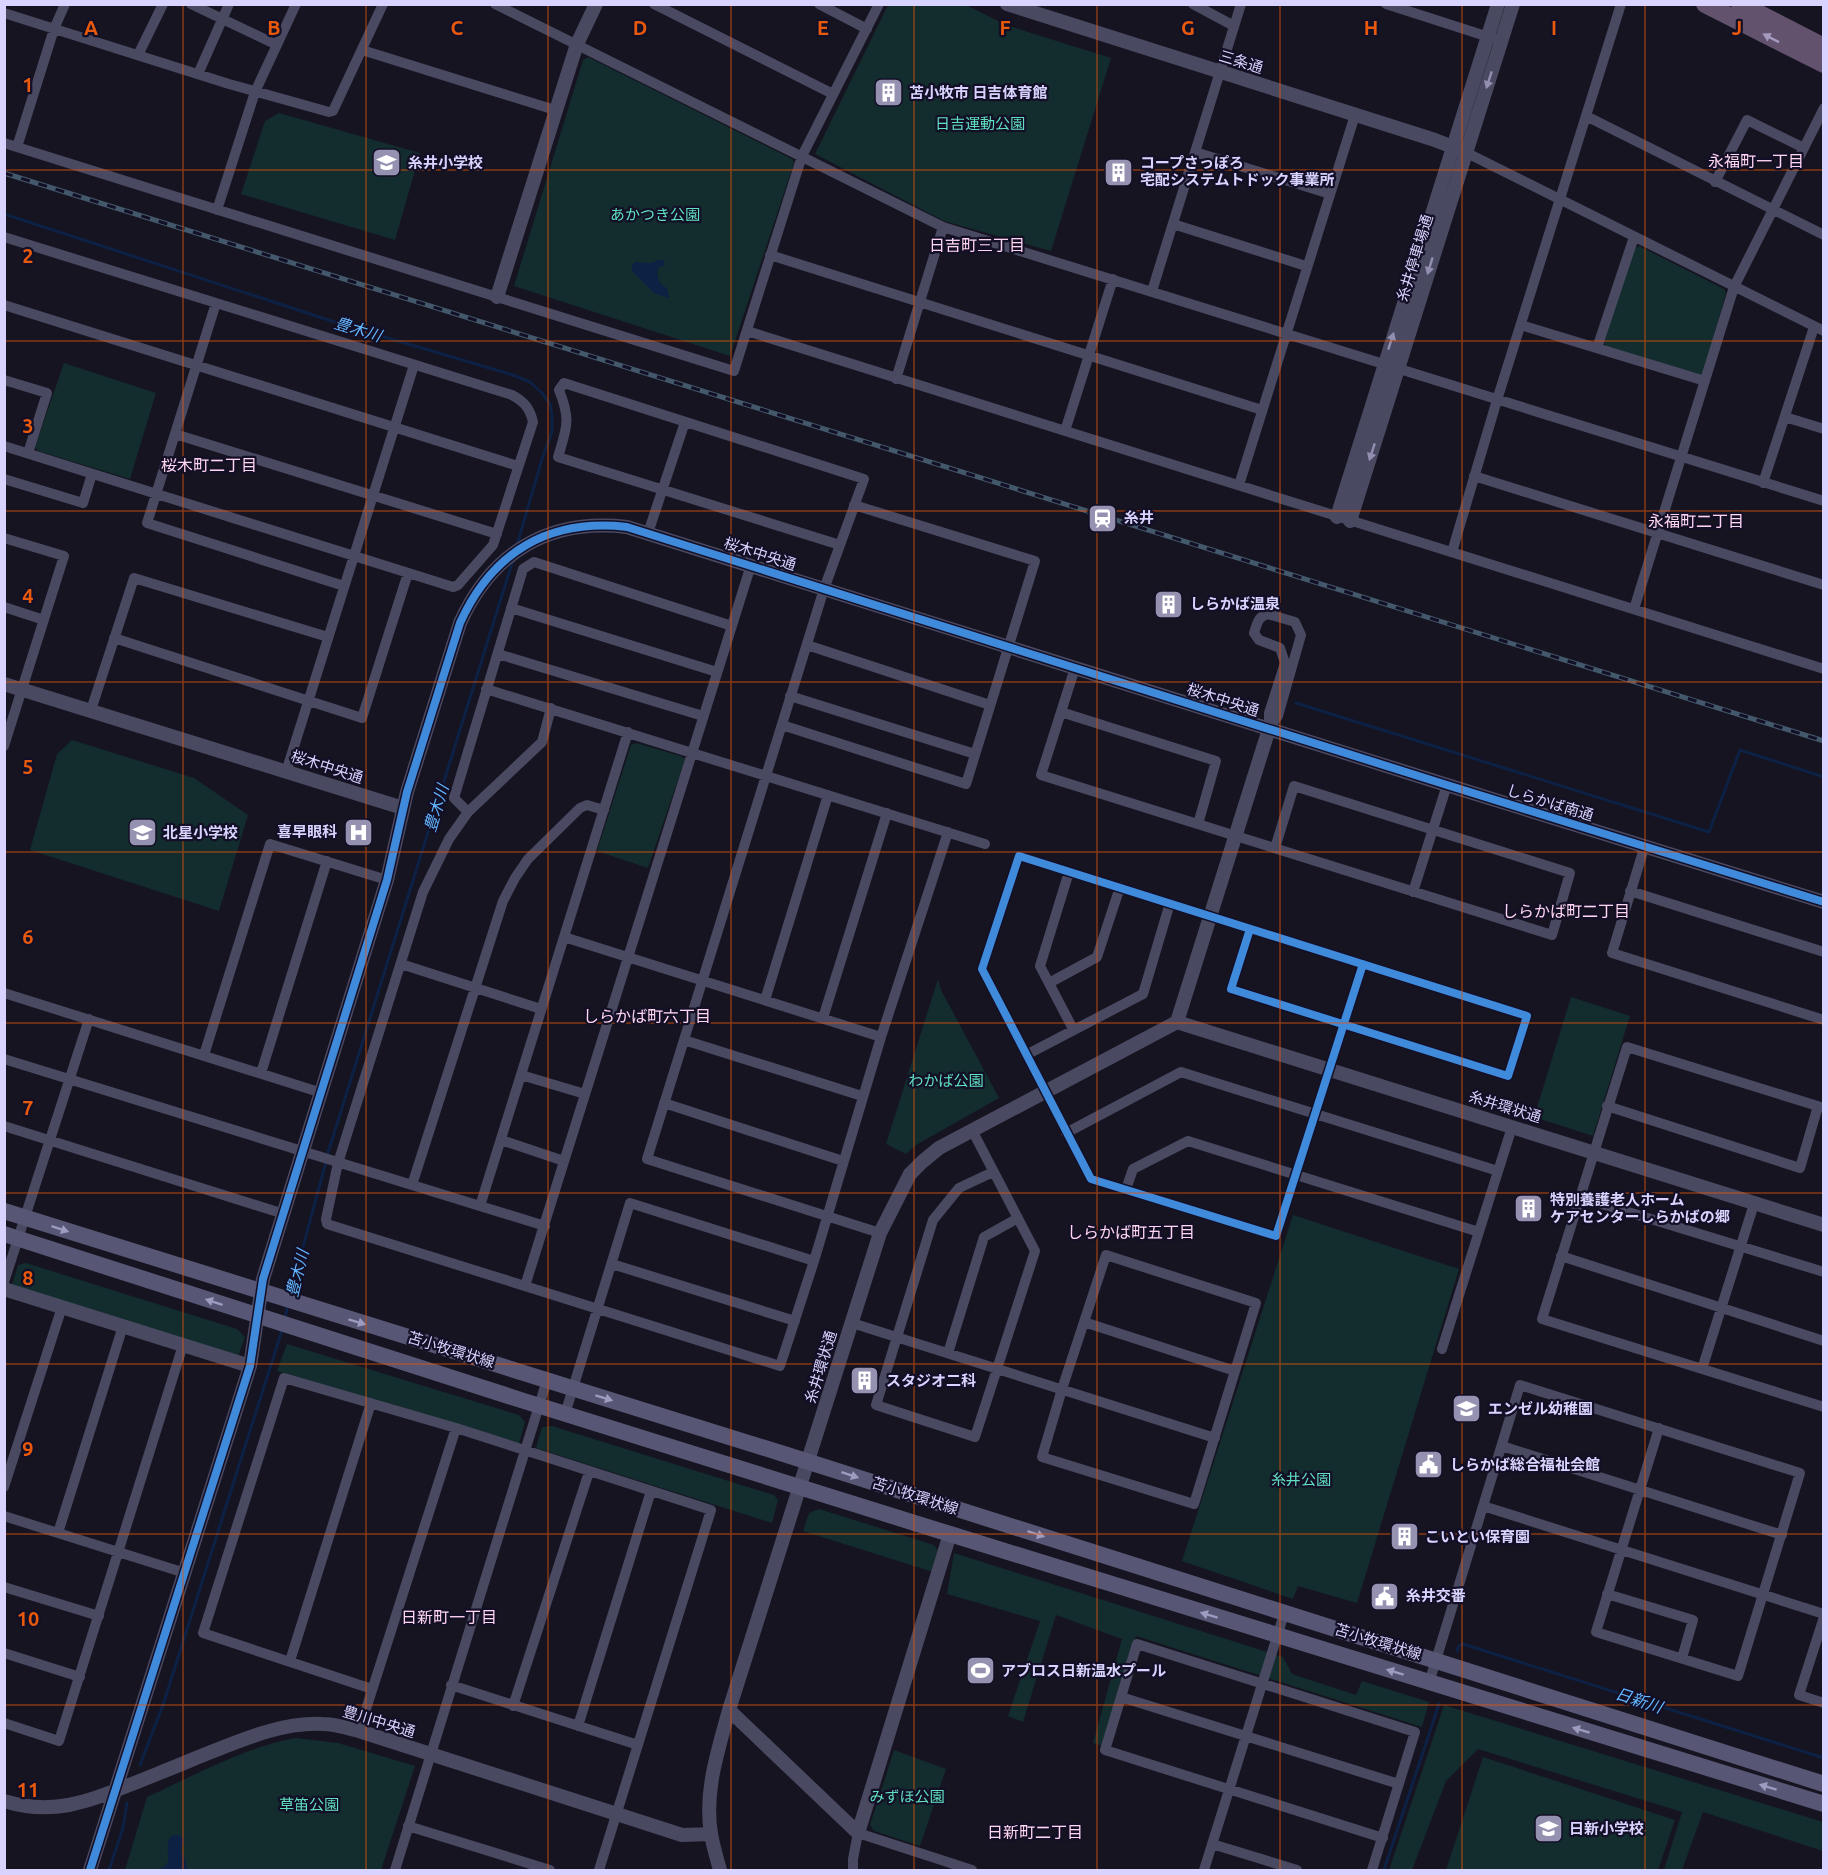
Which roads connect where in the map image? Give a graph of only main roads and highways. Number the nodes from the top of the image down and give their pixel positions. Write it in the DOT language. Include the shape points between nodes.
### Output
graph roads {
  1 [pos="1705,4"];
  2 [pos="1740,4"];
  3 [pos="1824,47"];
  4 [pos="1824,64"];
  5 [pos="4,1211"];
  6 [pos="11,1237"];
  7 [pos="1824,1784"];
  8 [pos="1824,1804"];
  4 -- 1 [label="highway, one-way"];
  2 -- 3 [label="highway"];
  5 -- 7 [label="main road, 苫小牧環状線, one-way"];
  8 -- 6 [label="main road, 苫小牧環状線, one-way" via="800,1488"];
}
